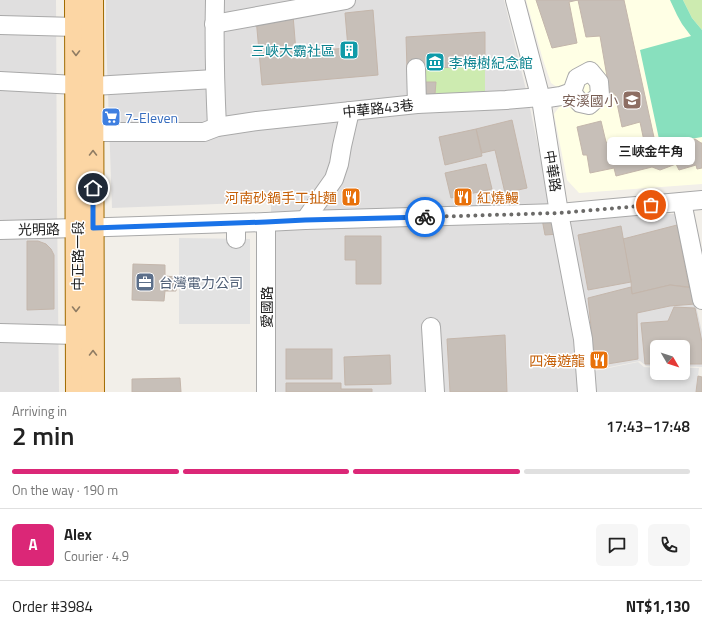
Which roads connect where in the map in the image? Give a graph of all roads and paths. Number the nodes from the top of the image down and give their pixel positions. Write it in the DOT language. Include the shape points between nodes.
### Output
graph roads {
  1 [pos="76,0"];
  2 [pos="92,0"];
  3 [pos="215,0"];
  4 [pos="346,0"];
  5 [pos="515,0"];
  6 [pos="214,24"];
  7 [pos="0,25"];
  8 [pos="76,27"];
  9 [pos="416,68"];
  10 [pos="215,79"];
  11 [pos="0,82"];
  12 [pos="84,86"];
  13 [pos="572,92"];
  14 [pos="541,98"];
  15 [pos="417,104"];
  16 [pos="350,111"];
  17 [pos="217,127"];
  18 [pos="93,132"];
  19 [pos="702,200"];
  20 [pos="682,202"];
  21 [pos="559,213"];
  22 [pos="305,220"];
  23 [pos="266,222"];
  24 [pos="85,228"];
  25 [pos="0,230"];
  26 [pos="702,300"];
  27 [pos="431,327"];
  28 [pos="0,334"];
  29 [pos="76,335"];
  30 [pos="85,386"];
  31 [pos="266,392"];
  32 [pos="435,392"];
  33 [pos="587,392"];
  1 -- 8 [label="main road, 中正路一段"];
  2 -- 12 [label="main road, 中正路一段"];
  3 -- 6 [label="street"];
  4 -- 6 [label="street"];
  5 -- 14 [label="street, 中華路"];
  6 -- 10 [label="street"];
  7 -- 8 [label="street"];
  8 -- 12 [label="main road, 中正路一段, one-way"];
  9 -- 15 [label="street"];
  10 -- 12 [label="street"];
  10 -- 17 [label="street"];
  11 -- 12 [label="street"];
  12 -- 18 [label="main road, 中正路一段"];
  12 -- 24 [label="main road, 中正路一段"];
  13 -- 14 [label="street, 中華路43巷"];
  14 -- 15 [label="street, 中華路43巷"];
  14 -- 21 [label="street, 中華路"];
  15 -- 16 [label="street, 中華路43巷"];
  16 -- 17 [label="street, 中華路43巷"];
  16 -- 22 [label="street" via="334,179"];
  17 -- 18 [label="street, 中華路43巷" via="204,132"];
  24 -- 18 [label="main road, 中正路一段, one-way"];
  19 -- 20 [label="street, 光明路"];
  20 -- 21 [label="street, 光明路"];
  20 -- 26 [label="street"];
  21 -- 22 [label="street, 光明路"];
  21 -- 33 [label="street, 中華路" via="583,339"];
  22 -- 23 [label="street, 光明路"];
  23 -- 24 [label="street, 光明路" via="236,231"];
  23 -- 31 [label="street, 愛國路"];
  24 -- 25 [label="street, 光明路"];
  24 -- 29 [label="main road, 中正路一段, one-way"];
  30 -- 24 [label="main road, 中正路一段, one-way"];
  27 -- 32 [label="street"];
  28 -- 29 [label="street"];
  29 -- 30 [label="main road, 中正路一段"];
}
